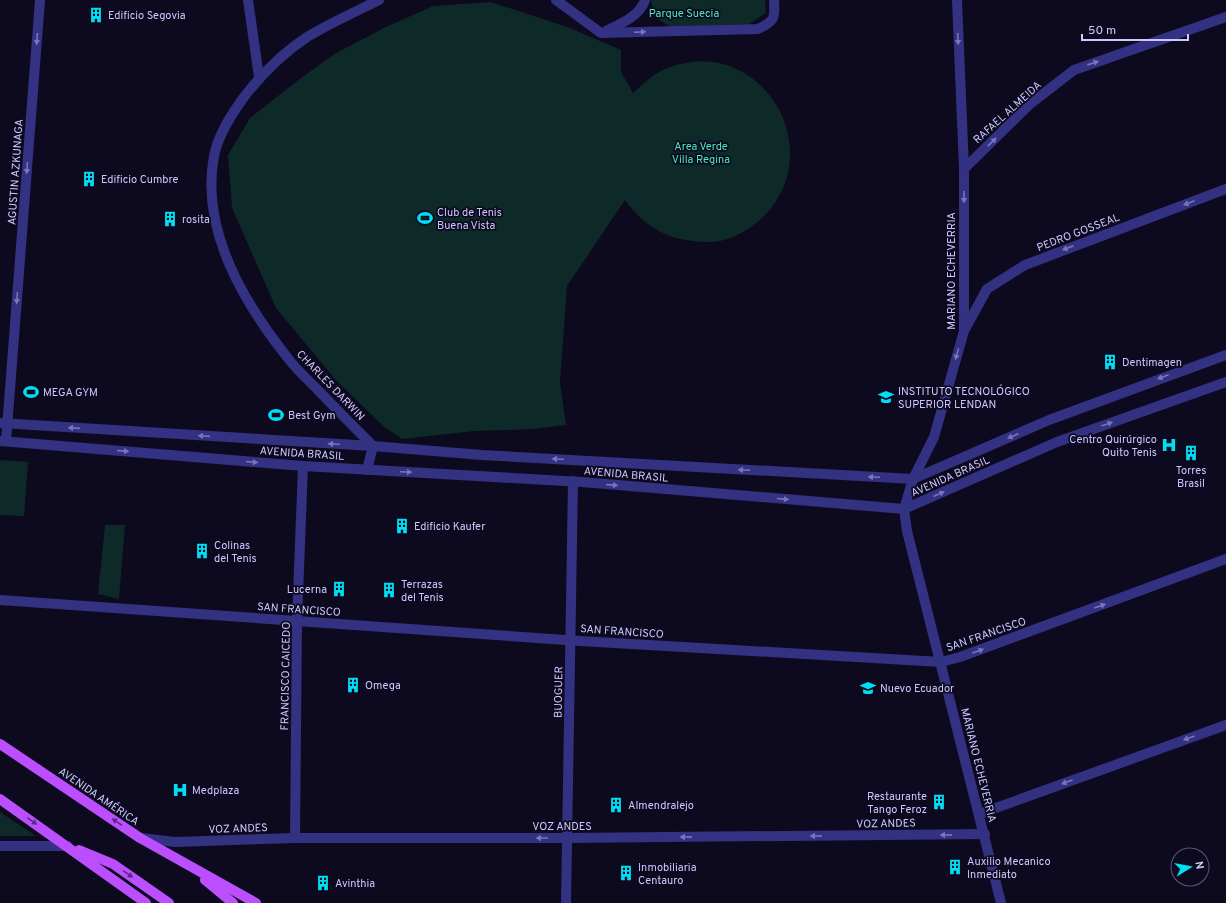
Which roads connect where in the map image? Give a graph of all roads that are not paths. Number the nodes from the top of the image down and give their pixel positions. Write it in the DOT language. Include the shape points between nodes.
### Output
graph roads {
  1 [pos="40,0"];
  2 [pos="248,0"];
  3 [pos="379,0"];
  4 [pos="556,0"];
  5 [pos="645,0"];
  6 [pos="774,0"];
  7 [pos="956,0"];
  8 [pos="1226,17"];
  9 [pos="601,33"];
  10 [pos="259,76"];
  11 [pos="964,169"];
  12 [pos="1226,189"];
  13 [pos="964,331"];
  14 [pos="1226,355"];
  15 [pos="1226,382"];
  16 [pos="4,424"];
  17 [pos="3,441"];
  18 [pos="373,446"];
  19 [pos="303,466"];
  20 [pos="367,470"];
  21 [pos="913,479"];
  22 [pos="573,481"];
  23 [pos="904,509"];
  24 [pos="1226,559"];
  25 [pos="0,600"];
  26 [pos="297,621"];
  27 [pos="570,640"];
  28 [pos="941,662"];
  29 [pos="1226,725"];
  30 [pos="0,744"];
  31 [pos="0,799"];
  32 [pos="979,814"];
  33 [pos="985,834"];
  34 [pos="140,838"];
  35 [pos="296,838"];
  36 [pos="568,838"];
  37 [pos="0,846"];
  38 [pos="68,846"];
  39 [pos="186,864"];
  40 [pos="146,903"];
  41 [pos="168,903"];
  42 [pos="233,903"];
  43 [pos="256,903"];
  44 [pos="566,903"];
  45 [pos="1001,903"];
  1 -- 16 [label="street, AGUSTIN AZKUNAGA, one-way"];
  2 -- 10 [label="street"];
  3 -- 10 [label="street, CHARLES DARWIN" via="306,38"];
  4 -- 9 [label="street"];
  5 -- 9 [label="street" via="642,9"];
  9 -- 6 [label="street, one-way" via="758,28 772,20 775,14"];
  7 -- 11 [label="street, MARIANO ECHEVERRIA, one-way"];
  11 -- 8 [label="street, RAFAEL ALMEIDA, one-way" via="1030,104 1074,70"];
  10 -- 18 [label="street, CHARLES DARWIN" via="221,135 214,156 212,207 218,235 236,278 291,362"];
  11 -- 13 [label="street, MARIANO ECHEVERRIA, one-way"];
  12 -- 13 [label="street, PEDRO GOSSEAL, one-way" via="1024,265 987,289"];
  13 -- 21 [label="street, MARIANO ECHEVERRIA, one-way" via="934,437"];
  14 -- 21 [label="street, AVENIDA BRASIL, one-way" via="1049,420"];
  23 -- 15 [label="street, AVENIDA BRASIL, one-way" via="1057,442"];
  16 -- 17 [label="street, AGUSTIN AZKUNAGA"];
  18 -- 16 [label="street, AVENIDA BRASIL, one-way"];
  17 -- 19 [label="street, AVENIDA BRASIL, one-way"];
  18 -- 20 [label="street"];
  21 -- 18 [label="street, AVENIDA BRASIL, one-way" via="482,455"];
  19 -- 20 [label="street, AVENIDA BRASIL"];
  19 -- 26 [label="street, FRANCISCO CAICEDO"];
  20 -- 22 [label="street, AVENIDA BRASIL, one-way"];
  21 -- 23 [label="street, MARIANO ECHEVERRIA"];
  22 -- 23 [label="street, AVENIDA BRASIL, one-way"];
  22 -- 27 [label="street, BUOGUER"];
  23 -- 28 [label="street, MARIANO ECHEVERRIA" via="907,531"];
  28 -- 24 [label="street, SAN FRANCISCO, one-way"];
  25 -- 26 [label="street, SAN FRANCISCO"];
  26 -- 27 [label="street, SAN FRANCISCO"];
  26 -- 35 [label="street, FRANCISCO CAICEDO"];
  27 -- 28 [label="street, SAN FRANCISCO"];
  27 -- 36 [label="street, BUOGUER"];
  28 -- 32 [label="street, MARIANO ECHEVERRIA"];
  29 -- 32 [label="street, one-way"];
  34 -- 30 [label="main road, AVENIDA AMÉRICA, one-way"];
  31 -- 38 [label="main road, one-way"];
  32 -- 33 [label="street, MARIANO ECHEVERRIA"];
  33 -- 36 [label="street, VOZ ANDES, one-way"];
  33 -- 45 [label="street, MARIANO ECHEVERRIA"];
  34 -- 35 [label="street, VOZ ANDES" via="175,842"];
  34 -- 39 [label="main road, AVENIDA AMÉRICA"];
  36 -- 35 [label="street, VOZ ANDES, one-way"];
  36 -- 44 [label="street, BUOGUER"];
  37 -- 38 [label="street"];
  38 -- 40 [label="main road"];
  38 -- 41 [label="main road, one-way" via="113,864"];
  39 -- 42 [label="main road, AVENIDA AMÉRICA"];
  39 -- 43 [label="main road, AVENIDA AMÉRICA"];
}
